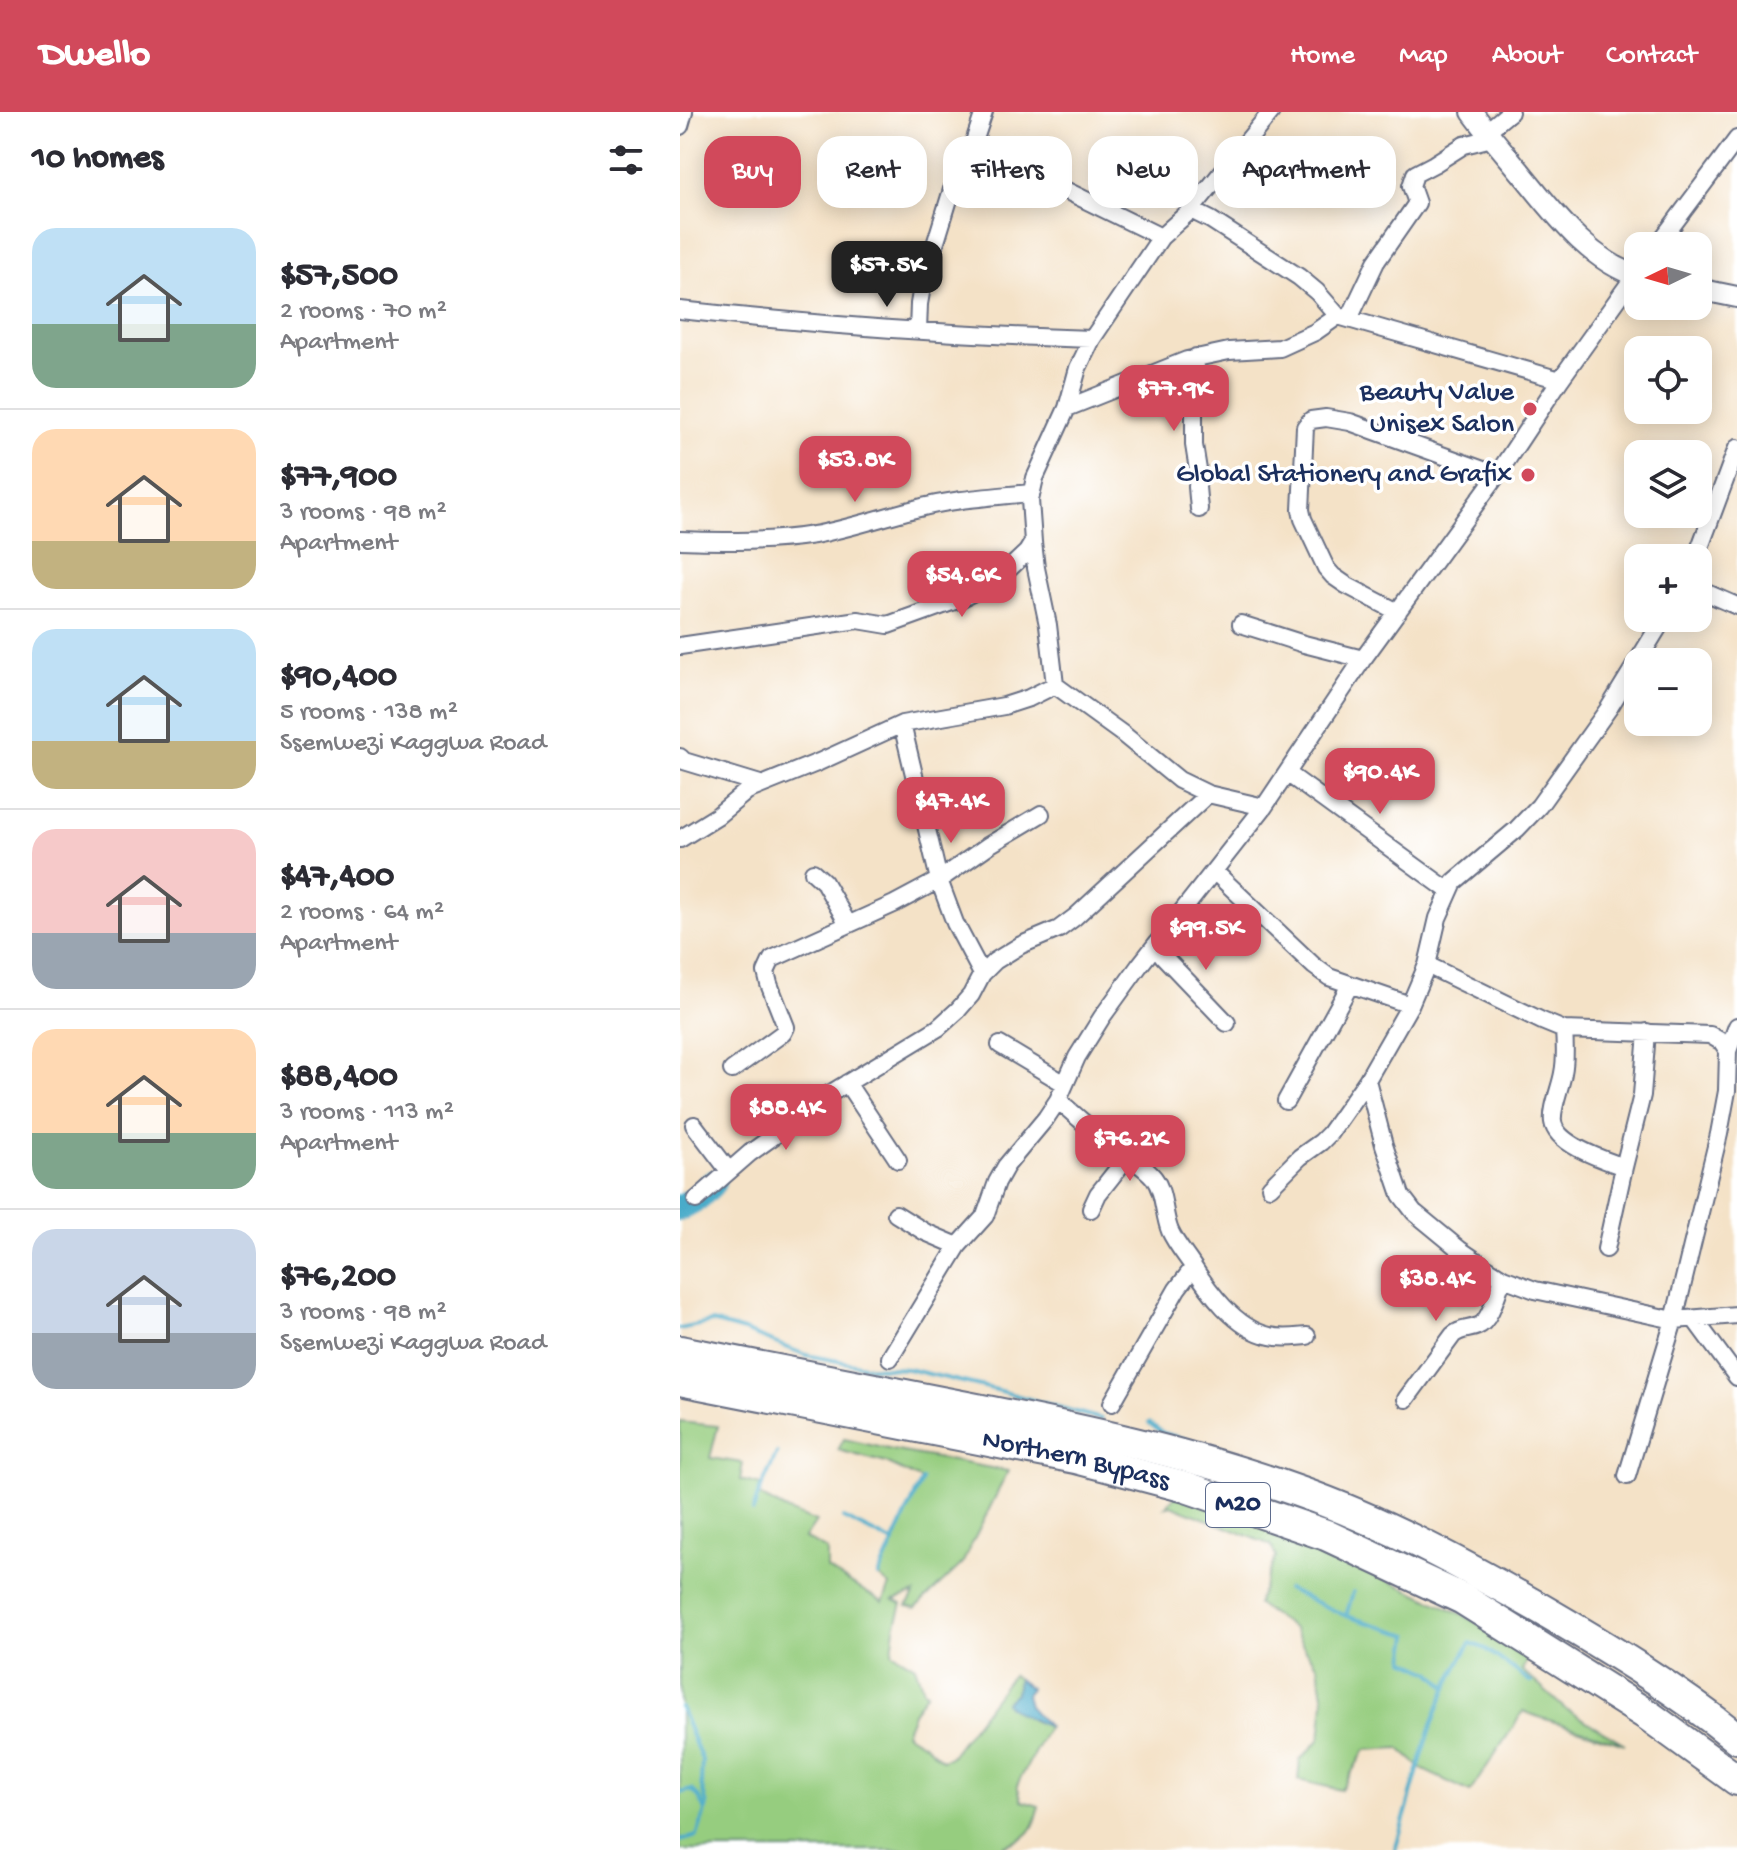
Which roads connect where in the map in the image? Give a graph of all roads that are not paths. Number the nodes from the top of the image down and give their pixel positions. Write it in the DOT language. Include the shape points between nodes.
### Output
graph roads {
  1 [pos="684,112"];
  2 [pos="984,112"];
  3 [pos="1271,112"];
  4 [pos="1472,112"];
  5 [pos="1510,112"];
  6 [pos="680,126"];
  7 [pos="1489,135"];
  8 [pos="976,136"];
  9 [pos="1737,139"];
  10 [pos="1072,193"];
  11 [pos="946,208"];
  12 [pos="1191,210"];
  13 [pos="1667,232"];
  14 [pos="1161,237"];
  15 [pos="1624,270"];
  16 [pos="1624,292"];
  17 [pos="1712,292"];
  18 [pos="1737,297"];
  19 [pos="680,310"];
  20 [pos="1343,318"];
  21 [pos="918,331"];
  22 [pos="1092,339"];
  23 [pos="1196,357"];
  24 [pos="1560,380"];
  25 [pos="1067,408"];
  26 [pos="1737,448"];
  27 [pos="1497,475"];
  28 [pos="1030,493"];
  29 [pos="1199,509"];
  30 [pos="680,540"];
  31 [pos="1033,542"];
  32 [pos="1701,544"];
  33 [pos="1712,595"];
  34 [pos="1737,606"];
  35 [pos="1398,612"];
  36 [pos="1241,624"];
  37 [pos="1655,632"];
  38 [pos="680,646"];
  39 [pos="1363,659"];
  40 [pos="1055,685"];
  41 [pos="902,724"];
  42 [pos="680,757"];
  43 [pos="1287,773"];
  44 [pos="760,784"];
  45 [pos="1208,794"];
  46 [pos="1264,807"];
  47 [pos="1041,814"];
  48 [pos="680,839"];
  49 [pos="813,872"];
  50 [pos="1215,872"];
  51 [pos="939,880"];
  52 [pos="1449,891"];
  53 [pos="848,924"];
  54 [pos="1156,946"];
  55 [pos="1427,965"];
  56 [pos="982,974"];
  57 [pos="1350,985"];
  58 [pos="1410,1005"];
  59 [pos="1227,1023"];
  60 [pos="1737,1026"];
  61 [pos="1564,1030"];
  62 [pos="1647,1032"];
  63 [pos="1000,1045"];
  64 [pos="1728,1051"];
  65 [pos="732,1070"];
  66 [pos="1367,1080"];
  67 [pos="847,1083"];
  68 [pos="1065,1084"];
  69 [pos="1732,1092"];
  70 [pos="1058,1100"];
  71 [pos="1286,1101"];
  72 [pos="694,1125"];
  73 [pos="1128,1156"];
  74 [pos="898,1160"];
  75 [pos="1624,1167"];
  76 [pos="729,1171"];
  77 [pos="1270,1187"];
  78 [pos="696,1200"];
  79 [pos="1091,1209"];
  80 [pos="896,1214"];
  81 [pos="958,1246"];
  82 [pos="1606,1249"];
  83 [pos="1193,1268"];
  84 [pos="1503,1278"];
  85 [pos="1737,1315"];
  86 [pos="1674,1320"];
  87 [pos="1695,1320"];
  88 [pos="1307,1336"];
  89 [pos="680,1351"];
  90 [pos="890,1358"];
  91 [pos="1737,1377"];
  92 [pos="680,1380"];
  93 [pos="1406,1399"];
  94 [pos="1112,1403"];
  95 [pos="1627,1476"];
  96 [pos="1737,1738"];
  97 [pos="1737,1780"];
  1 -- 6 [label="street"];
  2 -- 8 [label="street"];
  3 -- 12 [label="street"];
  4 -- 7 [label="street"];
  5 -- 7 [label="street"];
  7 -- 15 [label="street" via="1572,232"];
  7 -- 20 [label="street" via="1415,174 1411,186 1417,203"];
  9 -- 13 [label="street"];
  10 -- 14 [label="street"];
  11 -- 21 [label="street" via="922,287"];
  12 -- 14 [label="street"];
  12 -- 20 [label="street" via="1299,277"];
  14 -- 22 [label="street"];
  16 -- 24 [label="street"];
  17 -- 18 [label="street"];
  19 -- 21 [label="street"];
  20 -- 23 [label="street" via="1280,348"];
  20 -- 24 [label="street"];
  21 -- 22 [label="street"];
  22 -- 25 [label="street"];
  23 -- 25 [label="street"];
  23 -- 29 [label="street"];
  24 -- 27 [label="street"];
  25 -- 28 [label="street"];
  26 -- 32 [label="street"];
  27 -- 35 [label="street"];
  27 -- 35 [label="street" via="1350,422 1326,418 1311,420 1305,427 1303,519 1326,568 1346,585"];
  28 -- 30 [label="street" via="918,508 818,534"];
  28 -- 31 [label="street"];
  31 -- 38 [label="street" via="996,581 888,625 858,620"];
  31 -- 40 [label="street"];
  33 -- 34 [label="street"];
  35 -- 39 [label="street"];
  36 -- 39 [label="street"];
  37 -- 52 [label="street" via="1539,806"];
  39 -- 43 [label="street"];
  40 -- 41 [label="street" via="1004,706"];
  40 -- 45 [label="street" via="1179,780"];
  41 -- 44 [label="street"];
  41 -- 51 [label="street"];
  42 -- 44 [label="street"];
  43 -- 46 [label="street"];
  43 -- 52 [label="street"];
  44 -- 48 [label="street"];
  45 -- 46 [label="street"];
  45 -- 56 [label="street" via="1075,917 1008,953"];
  46 -- 50 [label="street"];
  47 -- 51 [label="street"];
  49 -- 53 [label="street"];
  50 -- 54 [label="street"];
  50 -- 57 [label="street" via="1314,966"];
  51 -- 53 [label="street"];
  51 -- 56 [label="street"];
  52 -- 55 [label="street"];
  53 -- 65 [label="street" via="772,959 766,972 786,1027"];
  54 -- 59 [label="street"];
  54 -- 68 [label="street" via="1102,1017"];
  55 -- 58 [label="street"];
  55 -- 61 [label="street"];
  56 -- 67 [label="street" via="971,995 938,1028"];
  57 -- 58 [label="street"];
  57 -- 71 [label="street"];
  58 -- 66 [label="street"];
  60 -- 64 [label="street"];
  61 -- 62 [label="street"];
  61 -- 75 [label="street" via="1555,1128 1572,1144"];
  62 -- 64 [label="street" via="1710,1035"];
  62 -- 75 [label="street" via="1642,1095"];
  63 -- 68 [label="street"];
  64 -- 69 [label="street"];
  66 -- 77 [label="street" via="1329,1134"];
  66 -- 84 [label="street" via="1401,1195 1459,1249"];
  67 -- 74 [label="street"];
  67 -- 76 [label="street"];
  68 -- 70 [label="street"];
  69 -- 86 [label="street"];
  70 -- 73 [label="street"];
  70 -- 81 [label="street" via="1006,1166 985,1216"];
  72 -- 76 [label="street"];
  73 -- 79 [label="street"];
  73 -- 83 [label="street" via="1155,1179 1172,1234"];
  75 -- 82 [label="street"];
  76 -- 78 [label="street"];
  80 -- 81 [label="street"];
  81 -- 90 [label="street"];
  83 -- 88 [label="street" via="1222,1305 1249,1327 1269,1336"];
  83 -- 94 [label="street"];
  84 -- 86 [label="street" via="1547,1293"];
  84 -- 93 [label="street" via="1485,1322 1453,1335"];
  85 -- 87 [label="street"];
  86 -- 87 [label="street"];
  86 -- 95 [label="street"];
  87 -- 91 [label="street"];
  89 -- 96 [label="highway, Northern Bypass / M20" via="1079,1429 1296,1490 1461,1563 1639,1668"];
  92 -- 97 [label="highway, Northern Bypass / M20" via="1076,1458 1186,1487 1326,1535 1463,1599 1649,1716"];
}
